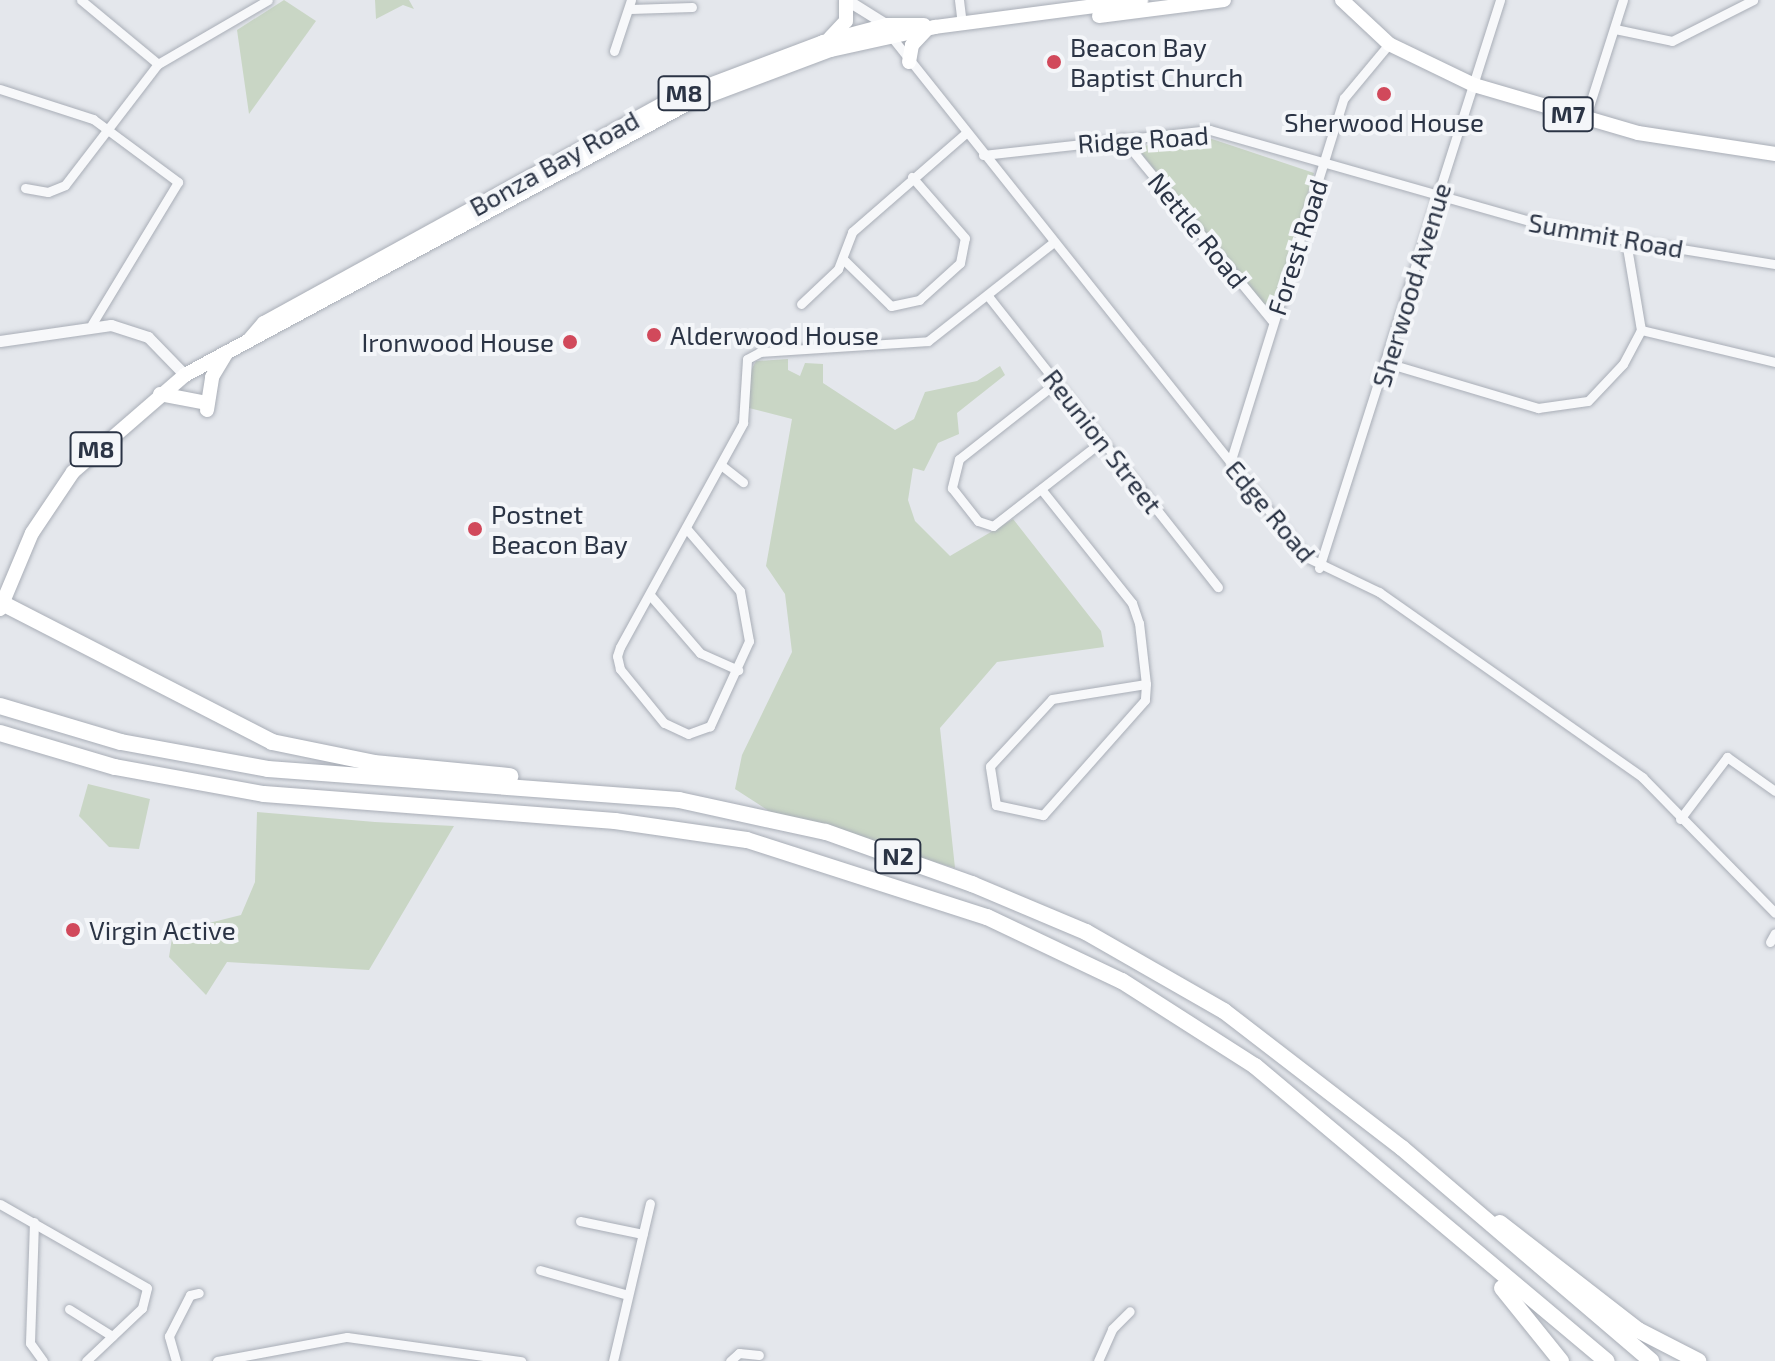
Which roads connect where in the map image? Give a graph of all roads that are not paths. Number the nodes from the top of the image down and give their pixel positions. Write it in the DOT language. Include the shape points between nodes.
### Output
graph roads {
  1 [pos="81,0"];
  2 [pos="268,0"];
  3 [pos="959,0"];
  4 [pos="1141,0"];
  5 [pos="1224,0"];
  6 [pos="1342,0"];
  7 [pos="1353,0"];
  8 [pos="1500,0"];
  9 [pos="1623,0"];
  10 [pos="1753,0"];
  11 [pos="849,1"];
  12 [pos="630,4"];
  13 [pos="692,7"];
  14 [pos="1023,17"];
  15 [pos="962,24"];
  16 [pos="931,28"];
  17 [pos="1615,29"];
  18 [pos="1375,31"];
  19 [pos="888,33"];
  20 [pos="823,42"];
  21 [pos="1389,44"];
  22 [pos="614,51"];
  23 [pos="909,62"];
  24 [pos="158,64"];
  25 [pos="1474,85"];
  26 [pos="0,89"];
  27 [pos="1585,119"];
  28 [pos="108,129"];
  29 [pos="966,133"];
  30 [pos="1122,138"];
  31 [pos="1775,154"];
  32 [pos="983,155"];
  33 [pos="1322,166"];
  34 [pos="912,177"];
  35 [pos="25,188"];
  36 [pos="1438,198"];
  37 [pos="1626,241"];
  38 [pos="1054,242"];
  39 [pos="843,259"];
  40 [pos="1775,264"];
  41 [pos="988,296"];
  42 [pos="801,304"];
  43 [pos="1273,322"];
  44 [pos="92,324"];
  45 [pos="1641,330"];
  46 [pos="249,340"];
  47 [pos="0,341"];
  48 [pos="228,352"];
  49 [pos="1775,362"];
  50 [pos="1387,363"];
  51 [pos="185,375"];
  52 [pos="1057,382"];
  53 [pos="160,394"];
  54 [pos="1102,441"];
  55 [pos="1230,463"];
  56 [pos="721,465"];
  57 [pos="743,482"];
  58 [pos="1041,489"];
  59 [pos="686,528"];
  60 [pos="1319,568"];
  61 [pos="1218,587"];
  62 [pos="650,595"];
  63 [pos="1,605"];
  64 [pos="738,670"];
  65 [pos="1146,684"];
  66 [pos="0,706"];
  67 [pos="0,734"];
  68 [pos="566,788"];
  69 [pos="1775,791"];
  70 [pos="1680,819"];
  71 [pos="1775,913"];
  72 [pos="1322,1115"];
  73 [pos="1402,1148"];
  74 [pos="650,1203"];
  75 [pos="0,1204"];
  76 [pos="580,1221"];
  77 [pos="34,1222"];
  78 [pos="643,1234"];
  79 [pos="540,1270"];
  80 [pos="199,1293"];
  81 [pos="628,1295"];
  82 [pos="69,1309"];
  83 [pos="1130,1311"];
  84 [pos="112,1336"];
  85 [pos="759,1355"];
  86 [pos="233,1359"];
  87 [pos="43,1361"];
  88 [pos="86,1361"];
  89 [pos="176,1361"];
  90 [pos="217,1361"];
  91 [pos="521,1361"];
  92 [pos="613,1361"];
  93 [pos="730,1361"];
  94 [pos="1098,1361"];
  95 [pos="1561,1361"];
  96 [pos="1607,1361"];
  97 [pos="1651,1361"];
  98 [pos="1698,1361"];
  1 -- 24 [label="street"];
  2 -- 24 [label="street"];
  3 -- 15 [label="street"];
  4 -- 14 [label="main road, Bonza Bay Road / M8"];
  5 -- 14 [label="main road, Bonza Bay Road / M8" via="1068,20"];
  6 -- 18 [label="main road"];
  7 -- 18 [label="main road"];
  8 -- 25 [label="street, Sherwood Avenue"];
  9 -- 17 [label="street"];
  10 -- 17 [label="street" via="1672,41"];
  11 -- 19 [label="street, Edge Road"];
  11 -- 20 [label="main road" via="846,21"];
  12 -- 13 [label="street"];
  12 -- 22 [label="street"];
  14 -- 15 [label="main road, Bonza Bay Road / M8"];
  15 -- 16 [label="main road, Bonza Bay Road / M8"];
  16 -- 19 [label="main road, Bonza Bay Road / M8"];
  16 -- 23 [label="main road" via="912,45"];
  17 -- 27 [label="street"];
  18 -- 21 [label="main road, M7"];
  19 -- 20 [label="main road, Bonza Bay Road / M8"];
  19 -- 23 [label="street, Edge Road"];
  19 -- 46 [label="main road, Bonza Bay Road / M8" via="806,57 687,104"];
  20 -- 46 [label="main road, Bonza Bay Road / M8" via="667,101 264,323"];
  21 -- 25 [label="main road, M7"];
  21 -- 33 [label="street, Forest Road" via="1344,98"];
  23 -- 29 [label="street, Edge Road"];
  24 -- 28 [label="street"];
  25 -- 27 [label="main road, M7"];
  25 -- 36 [label="street, Sherwood Avenue"];
  26 -- 28 [label="street" via="76,111"];
  27 -- 31 [label="main road, M7"];
  28 -- 35 [label="street" via="65,185 48,192"];
  28 -- 44 [label="street" via="178,182 178,191"];
  29 -- 32 [label="street, Edge Road"];
  29 -- 34 [label="street"];
  30 -- 32 [label="street, Ridge Road"];
  30 -- 33 [label="street, Ridge Road" via="1210,130"];
  30 -- 43 [label="street, Nettle Road"];
  32 -- 38 [label="street, Edge Road"];
  33 -- 36 [label="street, Ridge Road"];
  33 -- 43 [label="street, Forest Road"];
  34 -- 39 [label="street" via="852,232"];
  34 -- 39 [label="street" via="965,238 960,263 919,300 891,306"];
  36 -- 37 [label="street, Summit Road"];
  36 -- 50 [label="street, Sherwood Avenue"];
  37 -- 40 [label="street, Summit Road"];
  37 -- 45 [label="street"];
  38 -- 41 [label="street"];
  38 -- 55 [label="street, Edge Road"];
  39 -- 42 [label="street"];
  41 -- 52 [label="street, Reunion Street"];
  41 -- 56 [label="street" via="918,345 760,352 745,362 747,415"];
  43 -- 55 [label="street, Forest Road"];
  44 -- 47 [label="street"];
  44 -- 51 [label="street" via="148,337"];
  45 -- 49 [label="street"];
  45 -- 50 [label="street" via="1595,396 1564,408 1538,408"];
  46 -- 48 [label="main road, Bonza Bay Road / M8"];
  48 -- 51 [label="main road, Bonza Bay Road / M8"];
  48 -- 53 [label="main road" via="212,377 205,406"];
  50 -- 60 [label="street, Sherwood Avenue"];
  51 -- 53 [label="main road, Bonza Bay Road / M8"];
  52 -- 54 [label="street, Reunion Street"];
  52 -- 58 [label="street" via="964,455 950,477 989,527"];
  53 -- 63 [label="main road, Bonza Bay Road / M8" via="55,495"];
  54 -- 58 [label="street"];
  54 -- 61 [label="street, Reunion Street"];
  55 -- 60 [label="street, Edge Road"];
  56 -- 57 [label="street"];
  56 -- 59 [label="street"];
  58 -- 65 [label="street" via="1132,603"];
  59 -- 62 [label="street"];
  59 -- 64 [label="street" via="743,597 749,641"];
  60 -- 70 [label="street, Edge Road" via="1390,600 1642,777"];
  62 -- 64 [label="street" via="700,653"];
  62 -- 64 [label="street" via="618,664 669,728 688,734 707,729"];
  63 -- 68 [label="highway" via="272,742"];
  65 -- 65 [label="street" via="1140,710 1043,815 996,805 990,766 1052,699"];
  66 -- 68 [label="highway, N2" via="121,742 268,769"];
  67 -- 72 [label="highway, N2" via="193,783 656,826 826,863 987,917 1109,974"];
  68 -- 73 [label="highway, N2" via="679,800 826,832 1047,915 1224,1011"];
  69 -- 70 [label="street" via="1724,758"];
  70 -- 71 [label="street, Edge Road"];
  72 -- 95 [label="highway" via="1518,1304"];
  72 -- 96 [label="highway, N2"];
  73 -- 97 [label="highway, N2"];
  73 -- 98 [label="highway" via="1611,1311"];
  74 -- 78 [label="street"];
  75 -- 77 [label="street"];
  76 -- 78 [label="street"];
  77 -- 84 [label="street" via="145,1284 142,1308"];
  77 -- 87 [label="street" via="30,1343"];
  78 -- 81 [label="street"];
  79 -- 81 [label="street"];
  80 -- 89 [label="street" via="190,1295 169,1336"];
  81 -- 92 [label="street"];
  82 -- 84 [label="street"];
  83 -- 94 [label="street" via="1112,1329"];
  84 -- 88 [label="street"];
  85 -- 93 [label="street" via="739,1353"];
  86 -- 90 [label="street"];
  86 -- 91 [label="street" via="347,1337"];
}
